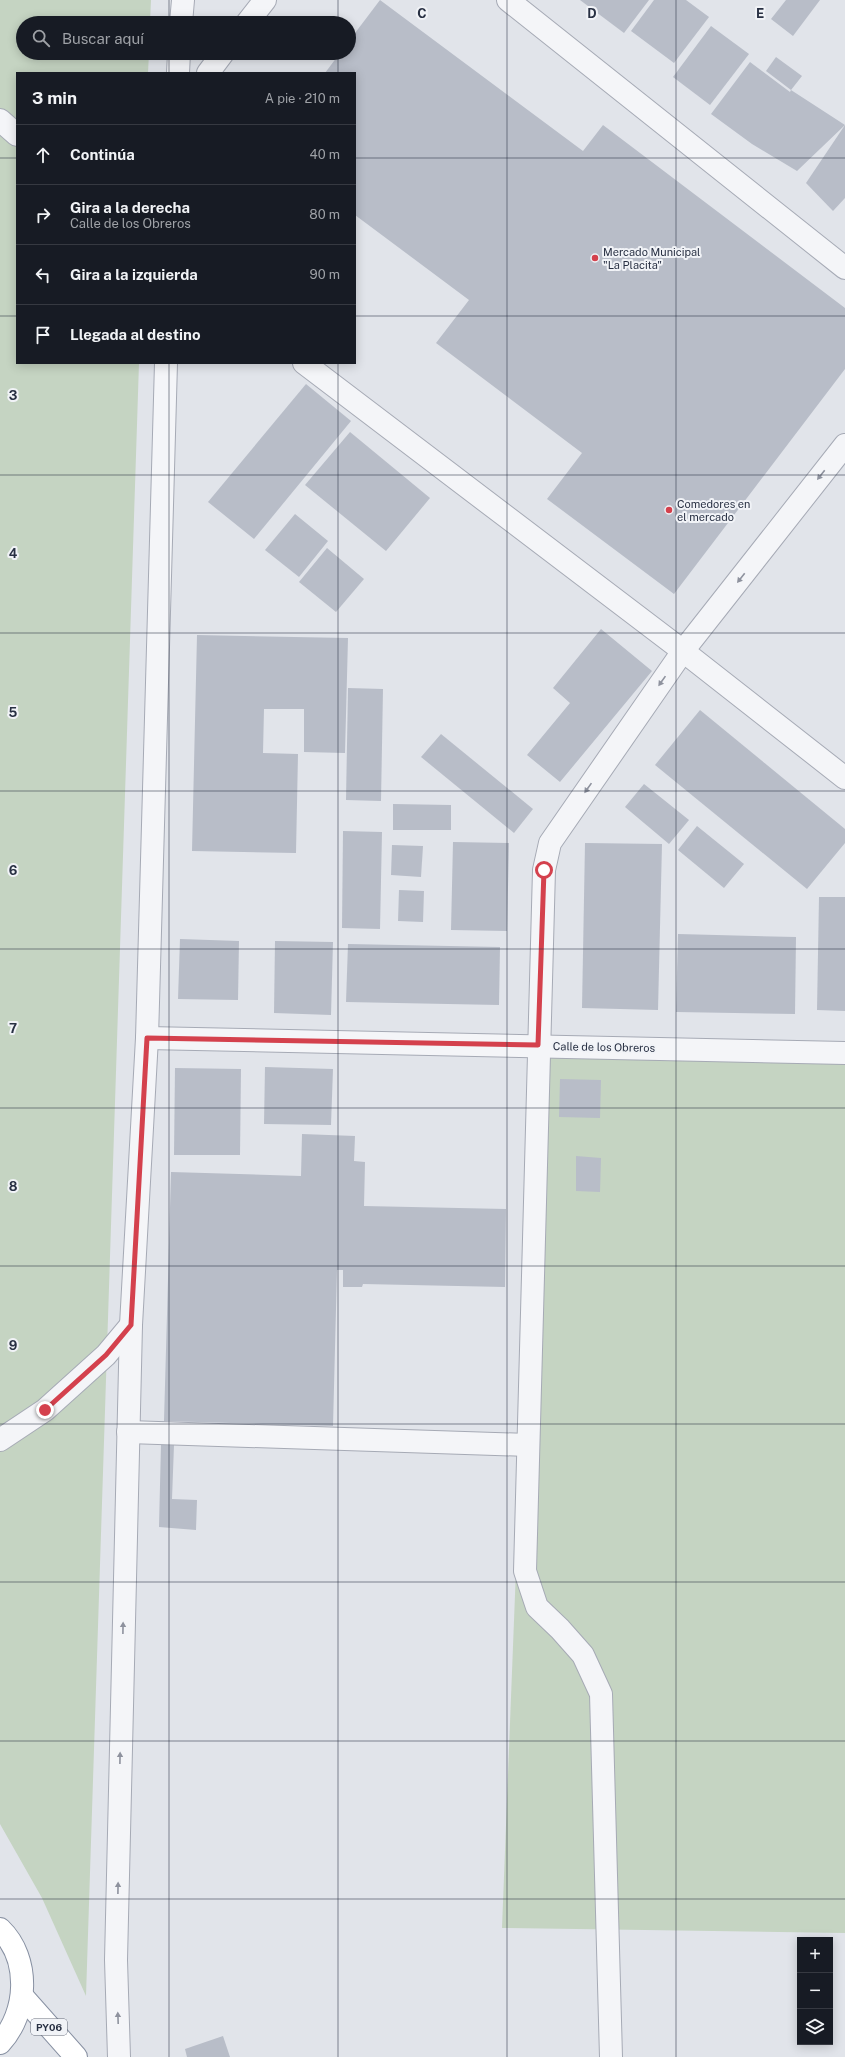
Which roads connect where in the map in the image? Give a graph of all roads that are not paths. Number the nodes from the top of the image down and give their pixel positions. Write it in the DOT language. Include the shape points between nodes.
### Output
graph roads {
  1 [pos="183,0"];
  2 [pos="264,0"];
  3 [pos="508,0"];
  4 [pos="182,16"];
  5 [pos="252,16"];
  6 [pos="179,60"];
  7 [pos="218,60"];
  8 [pos="178,72"];
  9 [pos="209,72"];
  10 [pos="0,120"];
  11 [pos="16,133"];
  12 [pos="845,268"];
  13 [pos="166,364"];
  14 [pos="305,364"];
  15 [pos="845,445"];
  16 [pos="683,651"];
  17 [pos="845,778"];
  18 [pos="147,1038"];
  19 [pos="538,1045"];
  20 [pos="845,1053"];
  21 [pos="131,1325"];
  22 [pos="128,1432"];
  23 [pos="0,1440"];
  24 [pos="528,1445"];
  25 [pos="0,1929"];
  26 [pos="22,1996"];
  27 [pos="0,2043"];
  28 [pos="76,2057"];
  29 [pos="119,2057"];
  30 [pos="611,2057"];
  1 -- 4 [label="street"];
  2 -- 5 [label="street"];
  3 -- 12 [label="street"];
  6 -- 8 [label="street"];
  7 -- 9 [label="street"];
  10 -- 11 [label="street"];
  13 -- 18 [label="street"];
  14 -- 16 [label="street"];
  15 -- 16 [label="street, one-way"];
  16 -- 17 [label="street"];
  16 -- 19 [label="street, one-way" via="550,843 544,870"];
  18 -- 19 [label="street, Calle de los Obreros"];
  18 -- 21 [label="street"];
  19 -- 20 [label="street, Calle de los Obreros"];
  19 -- 24 [label="street"];
  21 -- 22 [label="street"];
  21 -- 23 [label="street" via="106,1355 45,1410"];
  22 -- 24 [label="street"];
  29 -- 22 [label="street, one-way" via="116,1960"];
  24 -- 30 [label="street" via="525,1571 537,1607 583,1655 601,1694"];
  25 -- 26 [label="highway, PY06" via="15,1951 22,1973"];
  26 -- 27 [label="highway, PY06" via="17,2017 7,2036"];
  26 -- 28 [label="highway, PY06"];
}
